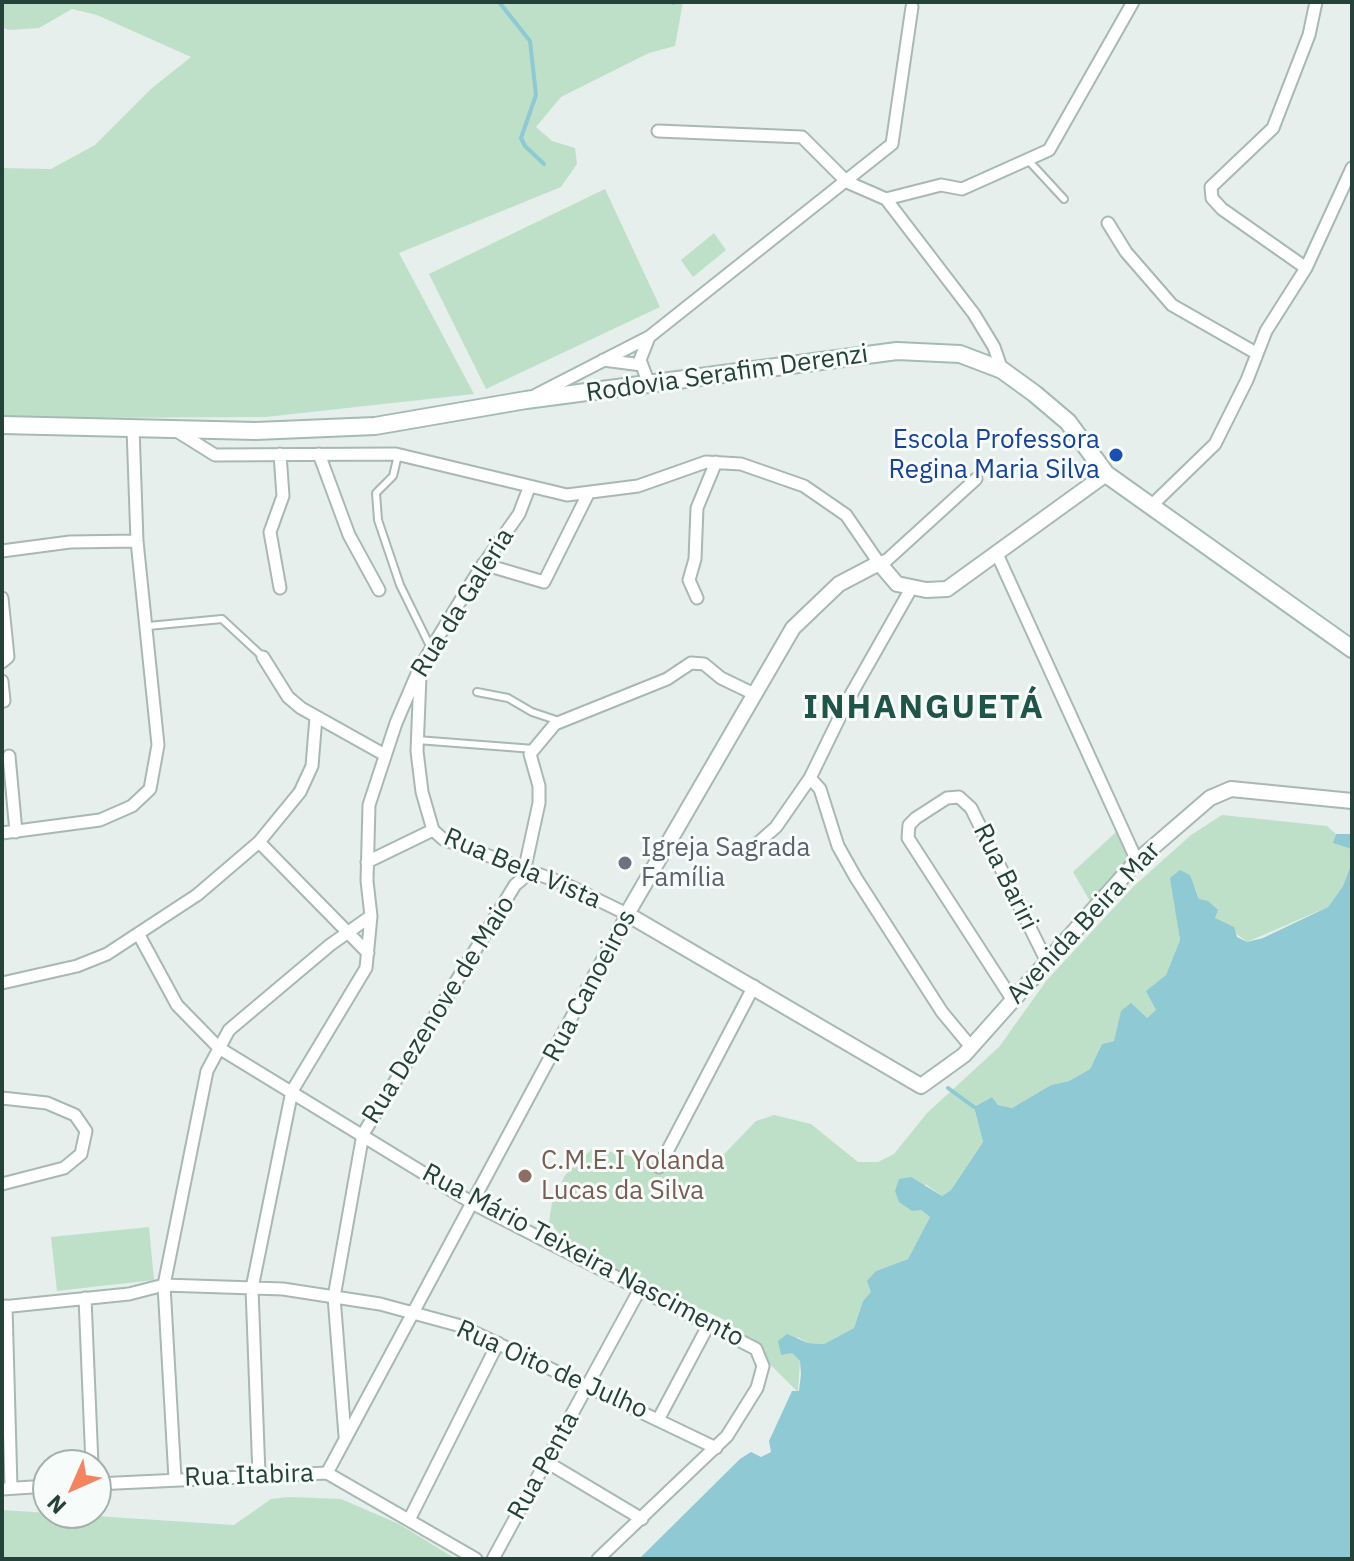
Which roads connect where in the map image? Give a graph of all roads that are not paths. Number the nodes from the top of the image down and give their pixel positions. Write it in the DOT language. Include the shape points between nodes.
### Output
graph roads {
  1 [pos="1133,2"];
  2 [pos="1316,2"];
  3 [pos="912,7"];
  4 [pos="658,131"];
  5 [pos="1028,159"];
  6 [pos="1352,168"];
  7 [pos="847,182"];
  8 [pos="886,199"];
  9 [pos="1064,199"];
  10 [pos="1108,223"];
  11 [pos="1306,268"];
  12 [pos="649,337"];
  13 [pos="1256,353"];
  14 [pos="603,360"];
  15 [pos="642,365"];
  16 [pos="586,369"];
  17 [pos="1002,370"];
  18 [pos="649,384"];
  19 [pos="588,392"];
  20 [pos="526,400"];
  21 [pos="2,425"];
  22 [pos="133,428"];
  23 [pos="172,429"];
  24 [pos="280,454"];
  25 [pos="319,454"];
  26 [pos="398,455"];
  27 [pos="716,462"];
  28 [pos="1106,474"];
  29 [pos="976,479"];
  30 [pos="529,488"];
  31 [pos="588,494"];
  32 [pos="1150,507"];
  33 [pos="137,541"];
  34 [pos="2,551"];
  35 [pos="997,554"];
  36 [pos="879,563"];
  37 [pos="483,564"];
  38 [pos="912,587"];
  39 [pos="280,588"];
  40 [pos="379,590"];
  41 [pos="2,598"];
  42 [pos="697,598"];
  43 [pos="148,626"];
  44 [pos="230,626"];
  45 [pos="240,628"];
  46 [pos="431,648"];
  47 [pos="1352,649"];
  48 [pos="263,657"];
  49 [pos="2,662"];
  50 [pos="420,667"];
  51 [pos="2,681"];
  52 [pos="477,692"];
  53 [pos="752,693"];
  54 [pos="4,701"];
  55 [pos="316,717"];
  56 [pos="560,722"];
  57 [pos="417,740"];
  58 [pos="390,741"];
  59 [pos="534,749"];
  60 [pos="385,755"];
  61 [pos="9,756"];
  62 [pos="810,778"];
  63 [pos="1352,801"];
  64 [pos="433,830"];
  65 [pos="16,832"];
  66 [pos="2,833"];
  67 [pos="259,842"];
  68 [pos="750,850"];
  69 [pos="1137,861"];
  70 [pos="367,862"];
  71 [pos="527,872"];
  72 [pos="627,914"];
  73 [pos="371,916"];
  74 [pos="350,931"];
  75 [pos="139,935"];
  76 [pos="368,953"];
  77 [pos="1046,960"];
  78 [pos="2,983"];
  79 [pos="754,986"];
  80 [pos="1012,999"];
  81 [pos="219,1048"];
  82 [pos="967,1051"];
  83 [pos="921,1086"];
  84 [pos="292,1091"];
  85 [pos="2,1098"];
  86 [pos="363,1134"];
  87 [pos="659,1167"];
  88 [pos="2,1184"];
  89 [pos="474,1204"];
  90 [pos="164,1285"];
  91 [pos="252,1288"];
  92 [pos="640,1289"];
  93 [pos="334,1297"];
  94 [pos="85,1298"];
  95 [pos="4,1307"];
  96 [pos="413,1315"];
  97 [pos="709,1324"];
  98 [pos="498,1343"];
  99 [pos="589,1384"];
  100 [pos="659,1418"];
  101 [pos="346,1437"];
  102 [pos="716,1448"];
  103 [pos="91,1449"];
  104 [pos="545,1461"];
  105 [pos="327,1473"];
  106 [pos="259,1475"];
  107 [pos="175,1479"];
  108 [pos="112,1483"];
  109 [pos="32,1487"];
  110 [pos="6,1488"];
  111 [pos="642,1519"];
  112 [pos="409,1520"];
  113 [pos="476,1559"];
  114 [pos="493,1559"];
  115 [pos="598,1559"];
  1 -- 5 [label="street" via="1053,146"];
  2 -- 11 [label="street" via="1309,35 1273,128 1211,187 1212,198 1222,209"];
  3 -- 7 [label="street" via="892,144"];
  4 -- 7 [label="street" via="799,135"];
  5 -- 8 [label="street" via="962,189 941,185"];
  5 -- 9 [label="lane"];
  6 -- 11 [label="street"];
  7 -- 8 [label="street"];
  7 -- 12 [label="street"];
  8 -- 17 [label="street" via="974,314"];
  10 -- 13 [label="street" via="1172,305"];
  11 -- 13 [label="street"];
  12 -- 14 [label="street"];
  12 -- 15 [label="street"];
  13 -- 32 [label="street" via="1215,444"];
  14 -- 15 [label="street"];
  14 -- 16 [label="street"];
  15 -- 18 [label="street"];
  16 -- 19 [label="street"];
  16 -- 20 [label="street"];
  17 -- 18 [label="main road, Rodovia Serafim Derenzi" via="960,354 897,351"];
  17 -- 28 [label="main road, Rodovia Serafim Derenzi" via="1068,422"];
  18 -- 19 [label="main road, Rodovia Serafim Derenzi"];
  19 -- 20 [label="main road, Rodovia Serafim Derenzi"];
  20 -- 23 [label="main road, Rodovia Serafim Derenzi" via="375,426"];
  21 -- 22 [label="main road, Rodovia Serafim Derenzi"];
  22 -- 23 [label="main road, Rodovia Serafim Derenzi"];
  22 -- 33 [label="street"];
  23 -- 24 [label="street" via="215,455"];
  24 -- 25 [label="street"];
  24 -- 39 [label="street" via="283,496 270,532"];
  25 -- 26 [label="street"];
  25 -- 40 [label="street" via="349,535"];
  26 -- 30 [label="street"];
  26 -- 46 [label="lane" via="393,476 376,493 378,520 392,566"];
  27 -- 31 [label="street" via="638,486"];
  27 -- 36 [label="street" via="741,464 804,486 846,515"];
  27 -- 42 [label="street" via="697,508 689,580"];
  28 -- 32 [label="main road, Rodovia Serafim Derenzi"];
  28 -- 35 [label="street"];
  29 -- 36 [label="street, Rua Canoeiros"];
  30 -- 31 [label="street"];
  30 -- 37 [label="street, Rua da Galeria" via="519,514"];
  31 -- 37 [label="street" via="544,582"];
  32 -- 47 [label="main road, Rodovia Serafim Derenzi"];
  33 -- 34 [label="street"];
  33 -- 43 [label="street"];
  35 -- 38 [label="street" via="947,589"];
  35 -- 69 [label="street"];
  36 -- 38 [label="street" via="897,584"];
  36 -- 53 [label="street, Rua Canoeiros" via="839,584 793,628"];
  37 -- 46 [label="street, Rua da Galeria"];
  38 -- 62 [label="street"];
  41 -- 49 [label="street" via="8,657"];
  43 -- 44 [label="lane" via="214,618"];
  43 -- 65 [label="street" via="158,745 150,789 132,806 100,820"];
  44 -- 45 [label="lane"];
  44 -- 48 [label="lane"];
  46 -- 50 [label="street, Rua da Galeria"];
  48 -- 55 [label="street" via="288,697"];
  50 -- 57 [label="street, Rua Bela Vista"];
  50 -- 58 [label="street, Rua da Galeria"];
  51 -- 54 [label="street"];
  52 -- 56 [label="lane" via="508,698"];
  53 -- 56 [label="street" via="704,664 691,663 667,679"];
  53 -- 72 [label="street, Rua Canoeiros"];
  55 -- 60 [label="street"];
  55 -- 67 [label="street" via="312,766 300,792"];
  56 -- 59 [label="street"];
  57 -- 58 [label="street"];
  57 -- 59 [label="lane"];
  57 -- 64 [label="street, Rua Bela Vista" via="422,792"];
  58 -- 60 [label="street, Rua da Galeria"];
  59 -- 71 [label="street" via="530,754 539,803"];
  60 -- 70 [label="street, Rua da Galeria" via="369,805"];
  61 -- 65 [label="street"];
  62 -- 68 [label="street" via="776,827"];
  62 -- 82 [label="street" via="820,789 838,846 856,878"];
  63 -- 69 [label="street, Avenida Beira Mar" via="1231,789 1210,798"];
  64 -- 70 [label="street"];
  64 -- 71 [label="street, Rua Bela Vista" via="443,839"];
  65 -- 66 [label="street"];
  67 -- 74 [label="street"];
  67 -- 75 [label="street"];
  69 -- 77 [label="street, Avenida Beira Mar"];
  70 -- 73 [label="street, Rua da Galeria"];
  71 -- 72 [label="street, Rua Bela Vista"];
  71 -- 86 [label="street, Rua Dezenove de Maio"];
  72 -- 79 [label="street, Rua Bela Vista"];
  72 -- 89 [label="street, Rua Canoeiros"];
  73 -- 74 [label="street"];
  73 -- 76 [label="street, Rua da Galeria"];
  74 -- 76 [label="street"];
  74 -- 81 [label="street" via="229,1030"];
  75 -- 78 [label="street" via="77,966"];
  75 -- 81 [label="street, Rua Mário Teixeira Nascimento" via="177,1005"];
  76 -- 84 [label="street, Rua da Galeria" via="349,1000"];
  77 -- 80 [label="street, Avenida Beira Mar"];
  77 -- 80 [label="street, Rua Bariri" via="971,808 959,797 947,798 916,818 909,825 910,841"];
  79 -- 83 [label="street, Rua Bela Vista"];
  79 -- 87 [label="street"];
  80 -- 82 [label="street, Avenida Beira Mar"];
  81 -- 84 [label="street, Rua Mário Teixeira Nascimento"];
  81 -- 90 [label="street" via="207,1071"];
  82 -- 83 [label="street, Avenida Beira Mar"];
  84 -- 86 [label="street, Rua Mário Teixeira Nascimento"];
  84 -- 91 [label="street"];
  85 -- 88 [label="street" via="47,1103 75,1115 86,1131 81,1154 64,1168"];
  86 -- 89 [label="street, Rua Mário Teixeira Nascimento"];
  86 -- 93 [label="street, Rua Dezenove de Maio"];
  89 -- 92 [label="street, Rua Mário Teixeira Nascimento"];
  89 -- 96 [label="street, Rua Canoeiros"];
  90 -- 91 [label="street, Rua Oito de Julho"];
  90 -- 94 [label="street, Rua Oito de Julho"];
  90 -- 107 [label="street"];
  91 -- 93 [label="street, Rua Oito de Julho"];
  91 -- 106 [label="street"];
  92 -- 97 [label="street, Rua Mário Teixeira Nascimento"];
  92 -- 99 [label="street, Rua Penta"];
  93 -- 96 [label="street, Rua Oito de Julho"];
  93 -- 101 [label="street, Rua Dezenove de Maio"];
  94 -- 95 [label="street, Rua Oito de Julho"];
  94 -- 103 [label="street"];
  95 -- 110 [label="street"];
  96 -- 98 [label="street, Rua Oito de Julho" via="461,1326"];
  96 -- 101 [label="street, Rua Canoeiros"];
  97 -- 100 [label="street"];
  97 -- 102 [label="street, Rua Mário Teixeira Nascimento" via="756,1349 763,1366 757,1388"];
  98 -- 99 [label="street, Rua Oito de Julho"];
  98 -- 112 [label="street"];
  99 -- 100 [label="street, Rua Oito de Julho"];
  99 -- 104 [label="street, Rua Penta"];
  100 -- 102 [label="street, Rua Oito de Julho"];
  101 -- 105 [label="street, Rua Canoeiros"];
  102 -- 111 [label="street"];
  104 -- 111 [label="street"];
  104 -- 114 [label="street, Rua Penta"];
  105 -- 106 [label="street, Rua Itabira"];
  105 -- 112 [label="street, Rua Itabira"];
  106 -- 107 [label="street, Rua Itabira"];
  107 -- 108 [label="street, Rua Itabira"];
  109 -- 110 [label="street"];
  111 -- 115 [label="street"];
  112 -- 113 [label="street, Rua Itabira"];
}
